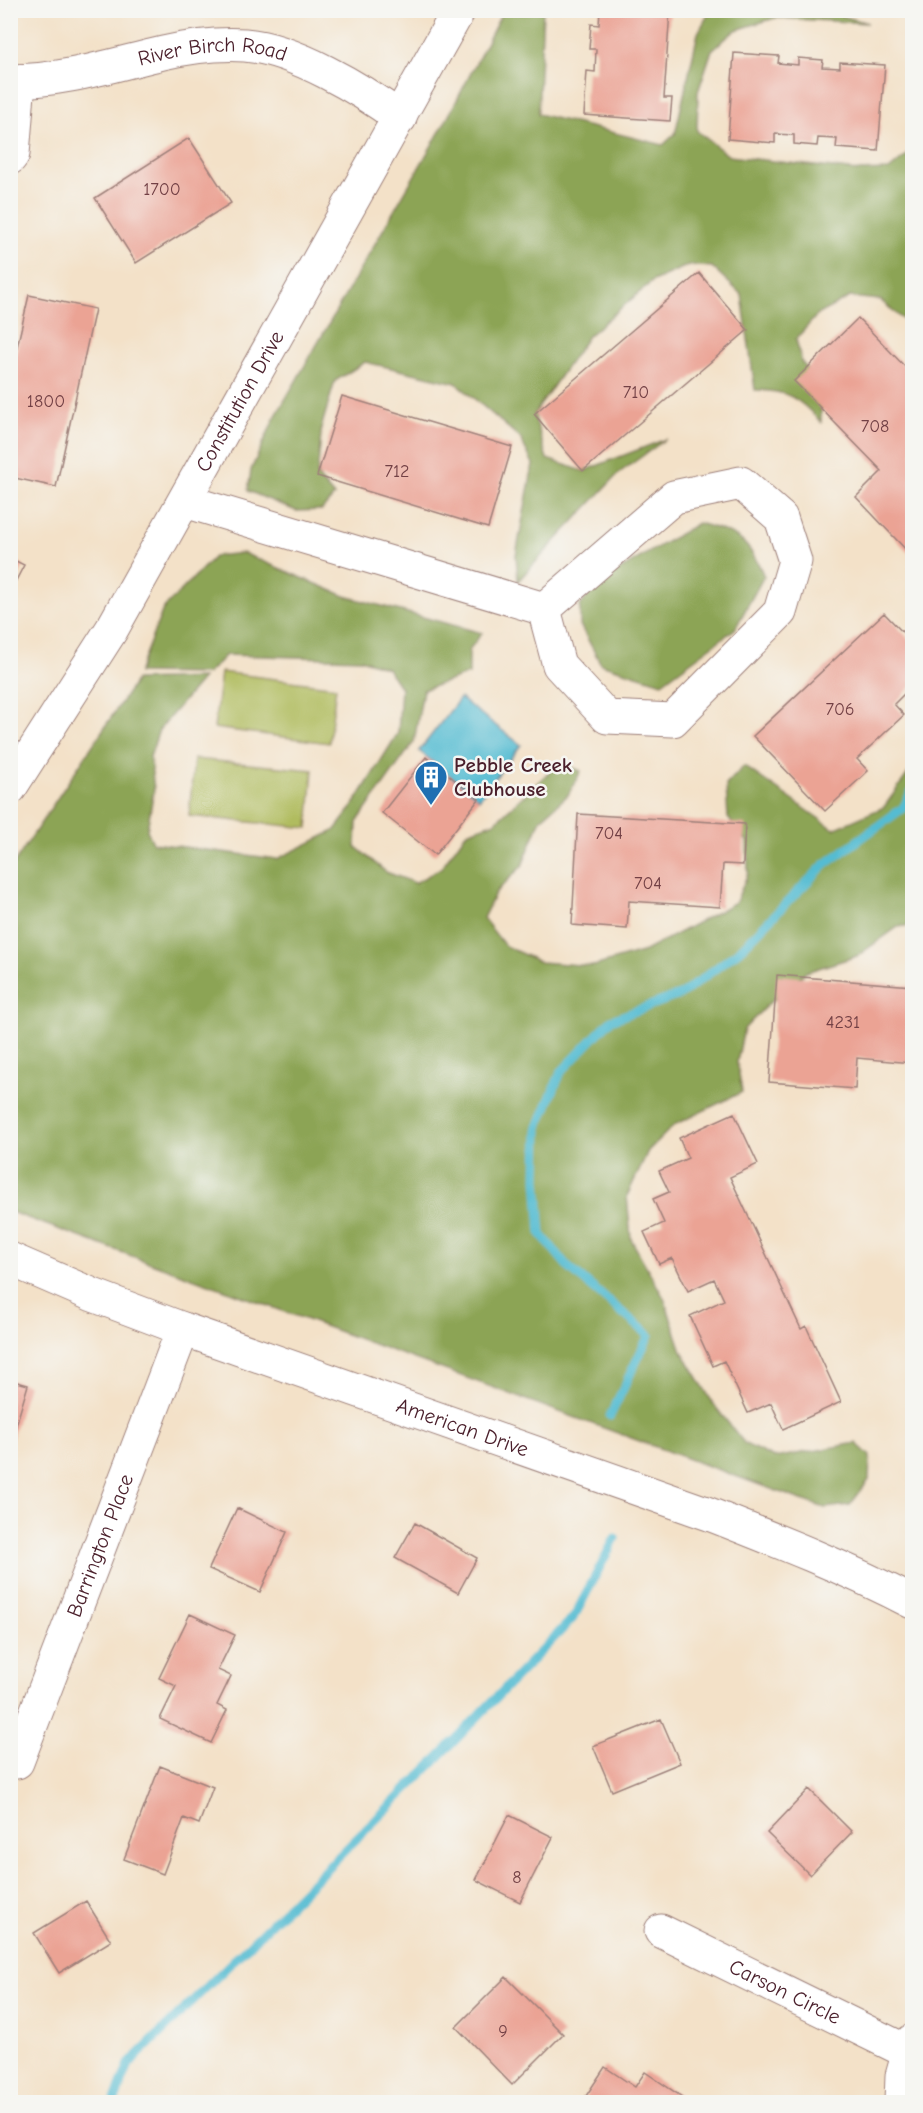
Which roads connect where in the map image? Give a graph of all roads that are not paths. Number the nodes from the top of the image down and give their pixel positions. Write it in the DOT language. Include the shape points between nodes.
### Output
graph roads {
  1 [pos="459,10"];
  2 [pos="15,81"];
  3 [pos="400,118"];
  4 [pos="10,158"];
  5 [pos="185,501"];
  6 [pos="544,609"];
  7 [pos="10,788"];
  8 [pos="10,1259"];
  9 [pos="183,1329"];
  10 [pos="912,1602"];
  11 [pos="17,1762"];
  12 [pos="661,1931"];
  13 [pos="910,2047"];
  14 [pos="901,2103"];
  1 -- 3 [label="street, Constitution Drive"];
  2 -- 3 [label="street, River Birch Road" via="89,73 218,44 246,45 293,59 363,91"];
  2 -- 4 [label="street"];
  3 -- 5 [label="street, Constitution Drive"];
  5 -- 6 [label="street"];
  5 -- 7 [label="street, Constitution Drive" via="112,629"];
  6 -- 6 [label="street" via="675,497 741,483 781,518 795,561 780,612 673,720 607,717 559,665"];
  8 -- 9 [label="street, American Drive"];
  9 -- 10 [label="street, American Drive" via="699,1510 868,1579"];
  9 -- 11 [label="street, Barrington Place"];
  12 -- 13 [label="street, Carson Circle"];
  13 -- 14 [label="street" via="902,2076"];
}
